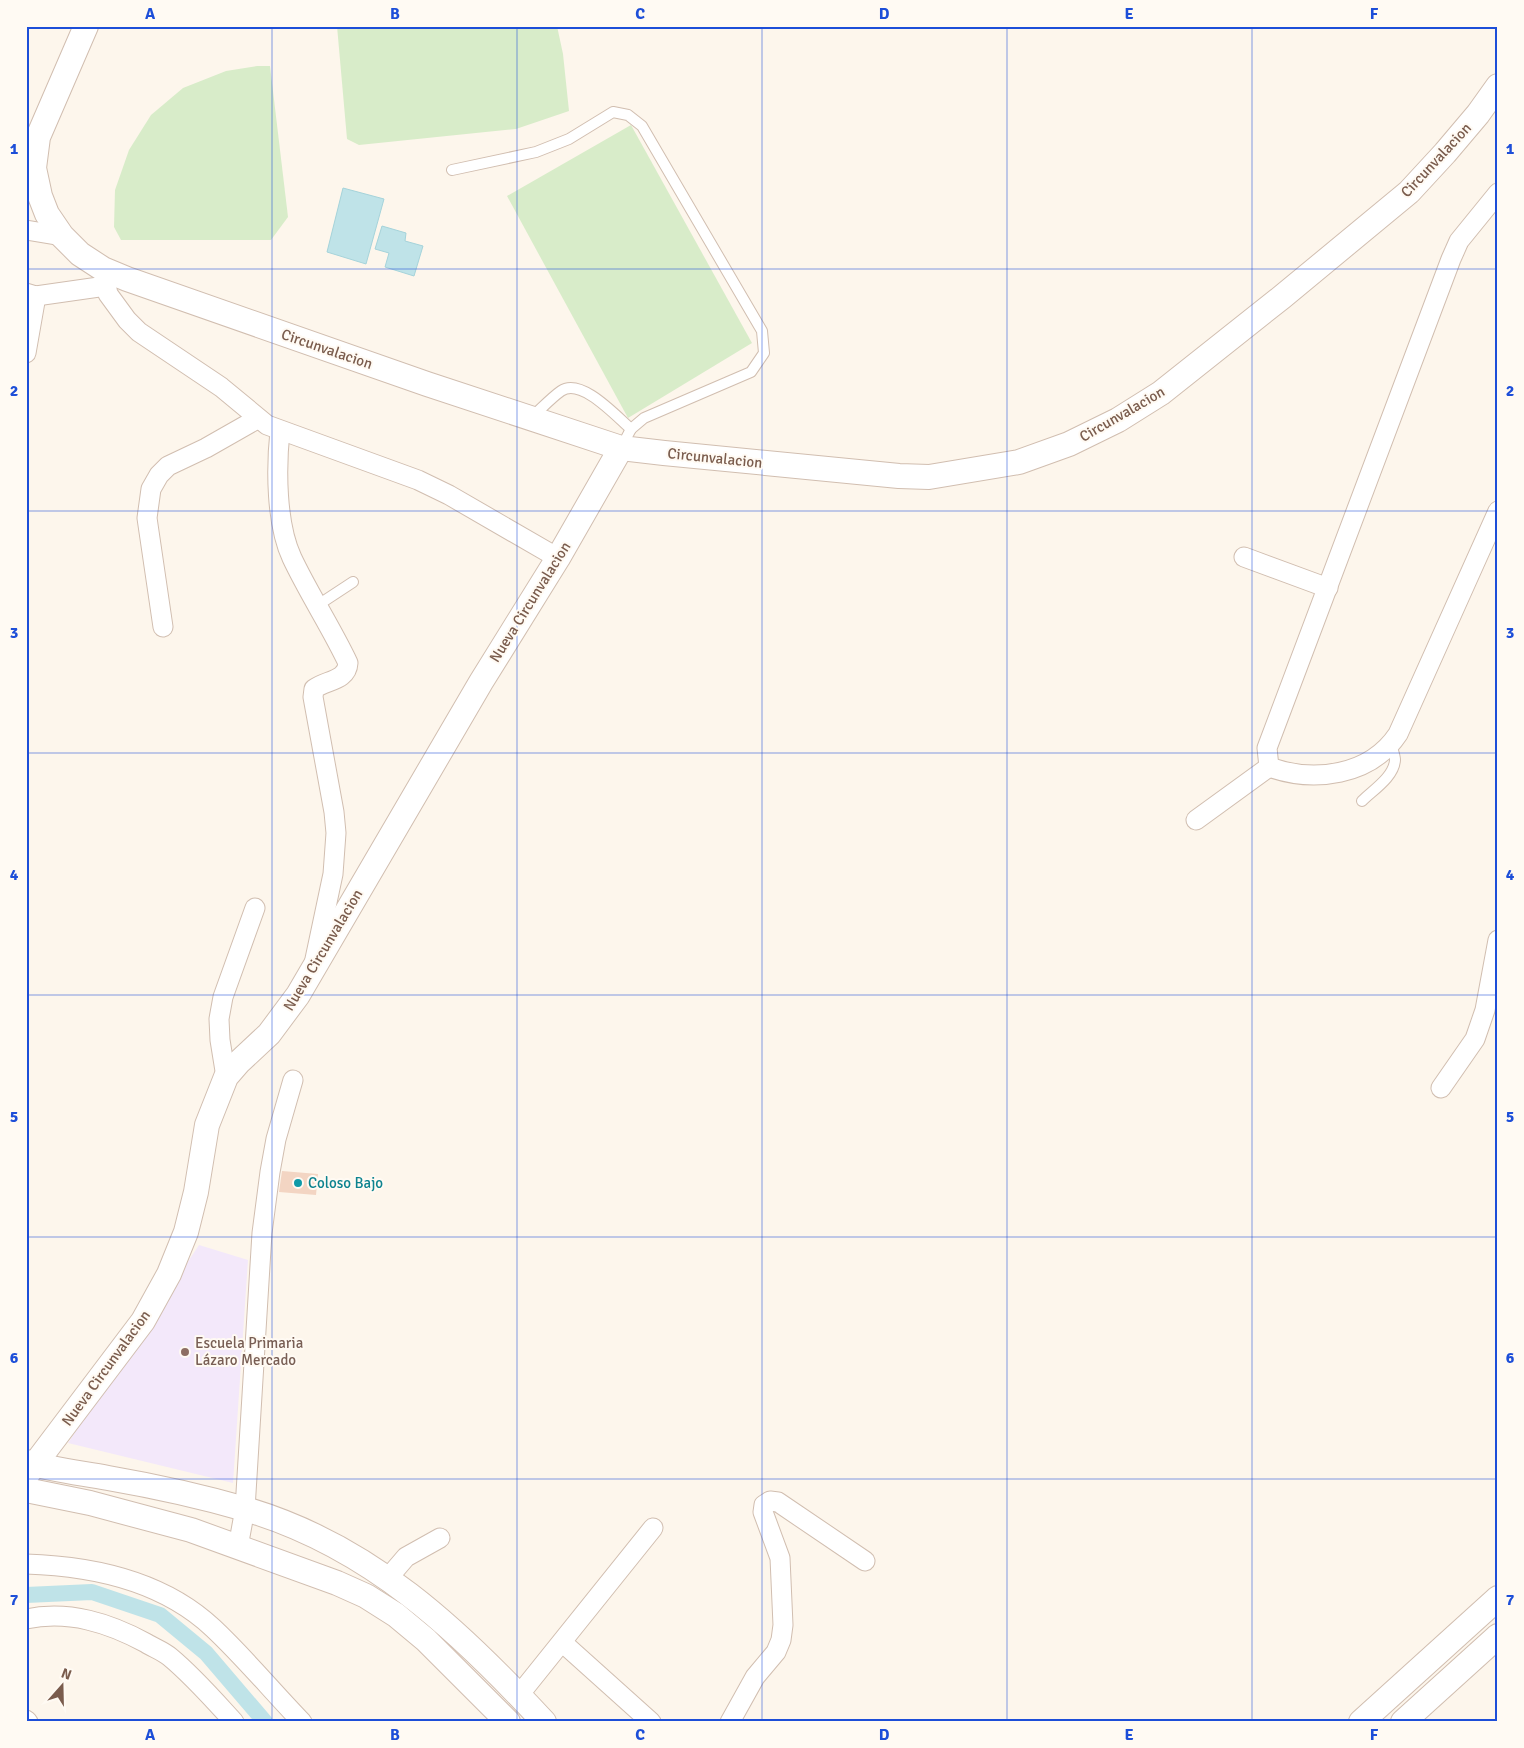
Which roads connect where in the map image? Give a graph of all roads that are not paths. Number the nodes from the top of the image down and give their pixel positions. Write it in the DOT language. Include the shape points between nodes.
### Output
graph roads {
  1 [pos="86,26"];
  2 [pos="1498,86"];
  3 [pos="452,170"];
  4 [pos="1498,193"];
  5 [pos="26,230"];
  6 [pos="62,236"];
  7 [pos="104,278"];
  8 [pos="31,295"];
  9 [pos="26,353"];
  10 [pos="257,418"];
  11 [pos="531,418"];
  12 [pos="280,430"];
  13 [pos="626,438"];
  14 [pos="1498,511"];
  15 [pos="1244,557"];
  16 [pos="558,558"];
  17 [pos="353,582"];
  18 [pos="1328,588"];
  19 [pos="318,605"];
  20 [pos="164,628"];
  21 [pos="1391,744"];
  22 [pos="1269,766"];
  23 [pos="1362,801"];
  24 [pos="1196,820"];
  25 [pos="255,908"];
  26 [pos="1498,940"];
  27 [pos="313,969"];
  28 [pos="226,1078"];
  29 [pos="293,1080"];
  30 [pos="1441,1088"];
  31 [pos="29,1468"];
  32 [pos="26,1490"];
  33 [pos="245,1509"];
  34 [pos="653,1528"];
  35 [pos="440,1538"];
  36 [pos="238,1547"];
  37 [pos="865,1561"];
  38 [pos="26,1564"];
  39 [pos="388,1578"];
  40 [pos="1498,1598"];
  41 [pos="26,1619"];
  42 [pos="1498,1636"];
  43 [pos="563,1642"];
  44 [pos="1409,1678"];
  45 [pos="520,1695"];
  46 [pos="1429,1699"];
  47 [pos="234,1722"];
  48 [pos="302,1722"];
  49 [pos="508,1722"];
  50 [pos="544,1722"];
  51 [pos="651,1722"];
  52 [pos="730,1722"];
  53 [pos="1361,1722"];
  54 [pos="1403,1722"];
  1 -- 6 [label="street, Circunvalacion" via="38,137 34,168 47,214"];
  2 -- 13 [label="street, Circunvalacion" via="1451,147 1409,192 1161,392 1118,420 1069,444 1019,462 929,477 840,470"];
  3 -- 13 [label="lane" via="536,152 569,139 614,112 628,115 642,126 762,331 764,352 751,372 644,418"];
  4 -- 18 [label="street" via="1459,241"];
  5 -- 6 [label="street"];
  6 -- 7 [label="street, Circunvalacion"];
  7 -- 8 [label="street"];
  7 -- 10 [label="street" via="115,305 140,332 221,387"];
  7 -- 11 [label="street, Circunvalacion" via="136,282"];
  8 -- 9 [label="street"];
  10 -- 12 [label="street"];
  10 -- 20 [label="street" via="168,466 151,490 147,518"];
  11 -- 13 [label="street, Circunvalacion"];
  11 -- 13 [label="lane" via="562,390 573,387 586,391"];
  12 -- 16 [label="street" via="418,480"];
  12 -- 19 [label="street" via="277,474 286,538 292,558"];
  13 -- 16 [label="street, Nueva Circunvalacion"];
  14 -- 21 [label="street"];
  15 -- 18 [label="street"];
  16 -- 27 [label="street, Nueva Circunvalacion" via="481,682"];
  17 -- 19 [label="lane"];
  18 -- 22 [label="street" via="1267,748"];
  19 -- 27 [label="street" via="348,663 348,669 341,677 314,689 313,697 336,833 332,874"];
  21 -- 22 [label="street" via="1376,758 1336,773 1307,775"];
  21 -- 23 [label="lane" via="1395,760 1393,770"];
  22 -- 24 [label="street"];
  25 -- 28 [label="street" via="223,997 219,1019"];
  26 -- 30 [label="street" via="1486,1010 1475,1039"];
  27 -- 28 [label="street, Nueva Circunvalacion" via="269,1034"];
  28 -- 31 [label="street, Nueva Circunvalacion" via="208,1125 186,1232 169,1274 143,1321"];
  29 -- 33 [label="street" via="276,1139 262,1234"];
  31 -- 33 [label="street" via="165,1489"];
  32 -- 36 [label="street" via="160,1521"];
  33 -- 36 [label="street"];
  33 -- 39 [label="street" via="284,1522 332,1545"];
  34 -- 43 [label="street"];
  35 -- 39 [label="street" via="406,1557"];
  36 -- 49 [label="street" via="337,1583 396,1615 426,1640"];
  37 -- 52 [label="street" via="778,1502 770,1501 764,1505 763,1512 780,1558 781,1640 776,1652 755,1677"];
  38 -- 48 [label="street" via="64,1566 138,1582 188,1609 212,1627"];
  39 -- 45 [label="street" via="452,1629"];
  40 -- 44 [label="street"];
  41 -- 47 [label="street" via="71,1616 130,1634 168,1655"];
  42 -- 46 [label="street"];
  43 -- 45 [label="street"];
  43 -- 51 [label="street"];
  44 -- 46 [label="street"];
  44 -- 53 [label="street"];
  45 -- 50 [label="street"];
  46 -- 54 [label="street"];
}
